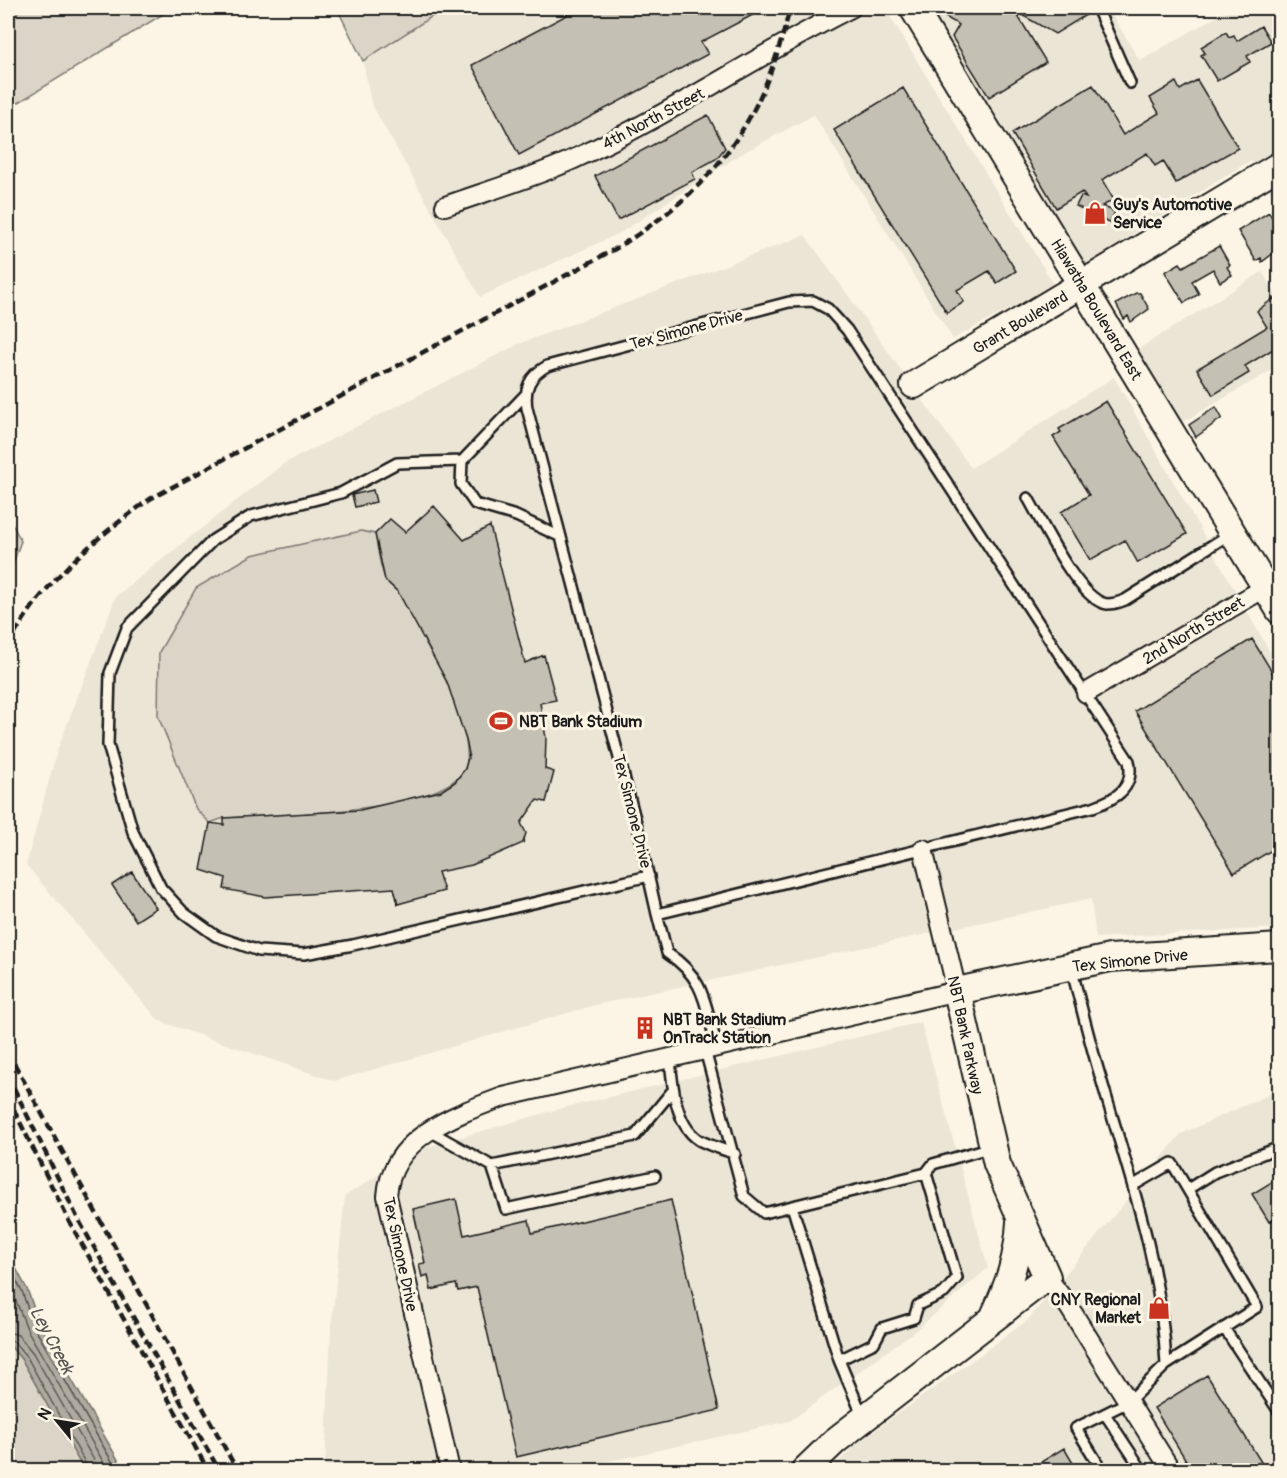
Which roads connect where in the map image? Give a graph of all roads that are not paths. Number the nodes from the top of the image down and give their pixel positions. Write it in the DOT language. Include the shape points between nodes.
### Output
graph roads {
  1 [pos="851,8"];
  2 [pos="913,8"];
  3 [pos="1097,8"];
  4 [pos="1130,83"];
  5 [pos="1280,165"];
  6 [pos="444,206"];
  7 [pos="1082,285"];
  8 [pos="903,392"];
  9 [pos="525,395"];
  10 [pos="462,461"];
  11 [pos="1028,498"];
  12 [pos="1232,533"];
  13 [pos="561,537"];
  14 [pos="1272,584"];
  15 [pos="1280,611"];
  16 [pos="1086,693"];
  17 [pos="923,849"];
  18 [pos="649,876"];
  19 [pos="657,914"];
  20 [pos="1280,947"];
  21 [pos="1070,965"];
  22 [pos="957,991"];
  23 [pos="711,1048"];
  24 [pos="670,1058"];
  25 [pos="673,1090"];
  26 [pos="430,1131"];
  27 [pos="992,1147"];
  28 [pos="1280,1148"];
  29 [pos="735,1154"];
  30 [pos="492,1166"];
  31 [pos="926,1173"];
  32 [pos="655,1176"];
  33 [pos="1134,1185"];
  34 [pos="1188,1189"];
  35 [pos="792,1206"];
  36 [pos="1020,1219"];
  37 [pos="1047,1277"];
  38 [pos="993,1320"];
  39 [pos="1224,1328"];
  40 [pos="838,1360"];
  41 [pos="1166,1365"];
  42 [pos="1128,1402"];
  43 [pos="1280,1413"];
  44 [pos="1105,1414"];
  45 [pos="864,1419"];
  46 [pos="450,1470"];
  47 [pos="805,1470"];
  48 [pos="1101,1470"];
  49 [pos="1142,1470"];
  50 [pos="1171,1470"];
  1 -- 6 [label="street, 4th North Street" via="573,160"];
  2 -- 7 [label="street, Hiawatha Boulevard East"];
  3 -- 4 [label="lane"];
  5 -- 7 [label="street, Grant Boulevard"];
  7 -- 8 [label="street, Grant Boulevard"];
  7 -- 12 [label="street, Hiawatha Boulevard East"];
  8 -- 9 [label="lane, Tex Simone Drive" via="828,309 813,301 789,302 547,366 537,371"];
  8 -- 16 [label="lane, Tex Simone Drive"];
  9 -- 10 [label="lane"];
  9 -- 13 [label="lane, Tex Simone Drive"];
  10 -- 13 [label="lane" via="461,484 476,504 516,516"];
  10 -- 18 [label="lane" via="398,463 341,493 250,516 213,540 127,628 110,672 108,745 133,832 161,888 183,913 216,936 258,951 304,954 353,945"];
  11 -- 12 [label="lane" via="1075,578 1096,600 1107,604 1125,600"];
  12 -- 14 [label="street, Hiawatha Boulevard East"];
  13 -- 18 [label="lane, Tex Simone Drive"];
  14 -- 15 [label="street, Hiawatha Boulevard East"];
  14 -- 16 [label="street, 2nd North Street"];
  16 -- 17 [label="lane" via="1129,761 1132,772 1123,793 1093,807"];
  17 -- 19 [label="lane"];
  17 -- 22 [label="street, NBT Bank Parkway"];
  18 -- 19 [label="lane, Tex Simone Drive"];
  19 -- 23 [label="lane, Tex Simone Drive" via="667,953 698,980"];
  20 -- 21 [label="street, Tex Simone Drive" via="1110,958"];
  21 -- 22 [label="street, Tex Simone Drive"];
  21 -- 33 [label="lane"];
  22 -- 23 [label="street, Tex Simone Drive"];
  22 -- 27 [label="street, NBT Bank Parkway"];
  23 -- 24 [label="street, Tex Simone Drive"];
  23 -- 29 [label="lane, Tex Simone Drive"];
  24 -- 25 [label="lane"];
  24 -- 26 [label="street, Tex Simone Drive" via="503,1097 461,1113"];
  25 -- 29 [label="lane" via="685,1125 698,1139"];
  25 -- 30 [label="lane" via="635,1136"];
  26 -- 30 [label="lane"];
  26 -- 46 [label="street, Tex Simone Drive" via="403,1152 391,1172 387,1196"];
  27 -- 31 [label="lane" via="933,1164"];
  27 -- 36 [label="street, NBT Bank Parkway"];
  28 -- 34 [label="lane" via="1215,1172"];
  29 -- 35 [label="lane, Tex Simone Drive" via="744,1196 764,1213"];
  30 -- 32 [label="lane" via="506,1209"];
  31 -- 35 [label="lane"];
  31 -- 40 [label="lane" via="957,1278 944,1293 918,1305 914,1318 882,1328 874,1343"];
  33 -- 34 [label="lane" via="1172,1163"];
  33 -- 41 [label="lane" via="1162,1311"];
  34 -- 39 [label="lane" via="1257,1307"];
  35 -- 40 [label="lane"];
  36 -- 37 [label="street, NBT Bank Parkway"];
  36 -- 38 [label="street, NBT Bank Parkway" via="1018,1253"];
  37 -- 38 [label="street, NBT Bank Parkway"];
  37 -- 42 [label="street"];
  38 -- 45 [label="street, NBT Bank Parkway"];
  39 -- 41 [label="lane"];
  39 -- 43 [label="lane"];
  40 -- 45 [label="lane"];
  41 -- 42 [label="lane"];
  42 -- 44 [label="lane"];
  42 -- 50 [label="street"];
  44 -- 48 [label="lane" via="1076,1428"];
  44 -- 49 [label="lane"];
  45 -- 47 [label="street, NBT Bank Parkway"];
}
